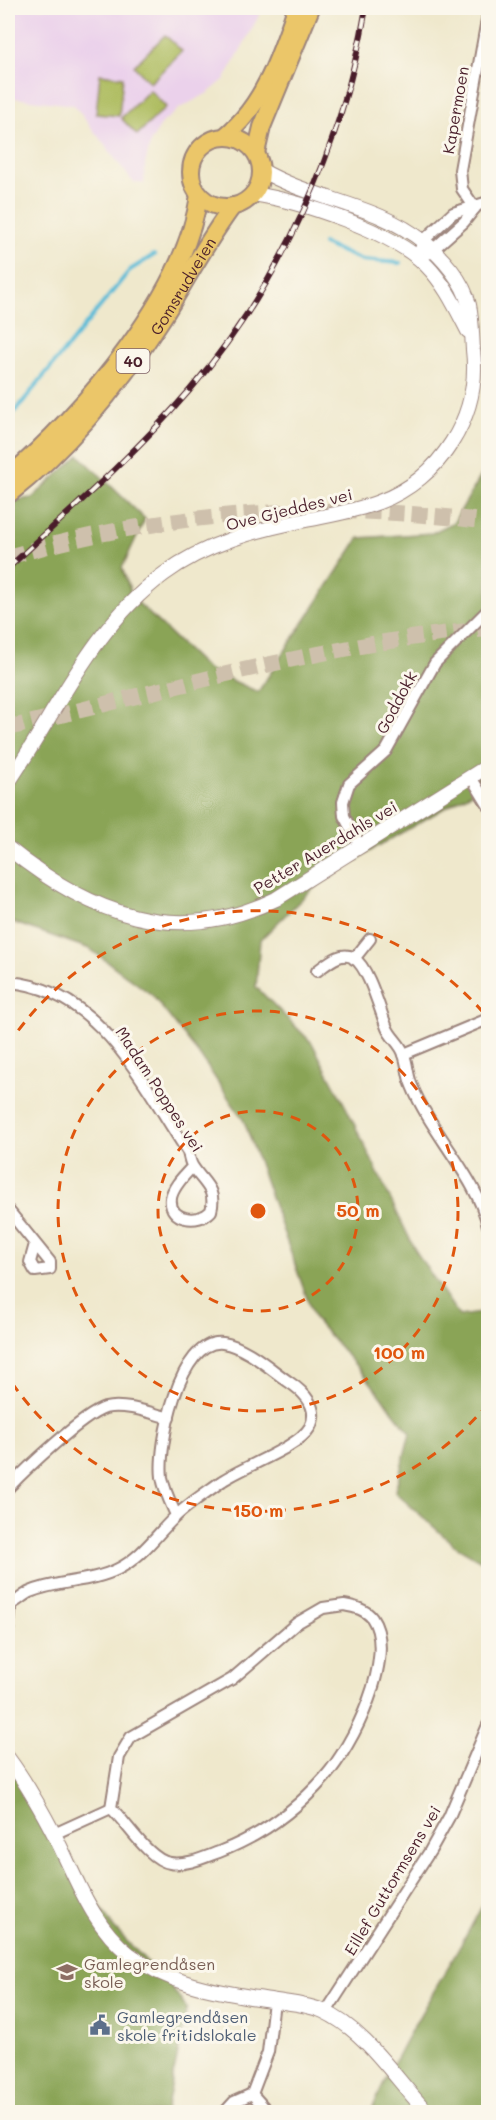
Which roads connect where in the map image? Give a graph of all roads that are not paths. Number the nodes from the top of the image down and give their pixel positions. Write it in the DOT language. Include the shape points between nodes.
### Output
graph roads {
  1 [pos="296,8"];
  2 [pos="311,8"];
  3 [pos="489,14"];
  4 [pos="225,136"];
  5 [pos="256,153"];
  6 [pos="261,170"];
  7 [pos="253,194"];
  8 [pos="199,195"];
  9 [pos="489,202"];
  10 [pos="233,206"];
  11 [pos="475,208"];
  12 [pos="428,246"];
  13 [pos="417,257"];
  14 [pos="471,338"];
  15 [pos="8,477"];
  16 [pos="8,495"];
  17 [pos="489,610"];
  18 [pos="489,766"];
  19 [pos="471,777"];
  20 [pos="8,783"];
  21 [pos="489,805"];
  22 [pos="360,846"];
  23 [pos="8,848"];
  24 [pos="370,939"];
  25 [pos="354,959"];
  26 [pos="317,971"];
  27 [pos="8,982"];
  28 [pos="489,1019"];
  29 [pos="404,1054"];
  30 [pos="192,1167"];
  31 [pos="8,1210"];
  32 [pos="489,1226"];
  33 [pos="35,1244"];
  34 [pos="170,1418"];
  35 [pos="8,1488"];
  36 [pos="176,1515"];
  37 [pos="9,1602"];
  38 [pos="8,1631"];
  39 [pos="489,1725"];
  40 [pos="8,1758"];
  41 [pos="111,1808"];
  42 [pos="54,1834"];
  43 [pos="274,2001"];
  44 [pos="326,2012"];
  45 [pos="252,2094"];
  46 [pos="225,2112"];
  47 [pos="268,2112"];
  48 [pos="427,2112"];
  1 -- 4 [label="main road, 40" via="258,100 242,122"];
  2 -- 5 [label="main road" via="262,127"];
  3 -- 11 [label="street, Kapermoen" via="460,170 462,189"];
  4 -- 5 [label="main road" via="246,143"];
  4 -- 8 [label="main road, 40" via="210,140 193,159 191,175"];
  5 -- 6 [label="main road"];
  6 -- 7 [label="main road"];
  6 -- 12 [label="street, Ove Gjeddes vei" via="303,190 390,221"];
  7 -- 10 [label="main road, 40"];
  7 -- 13 [label="street, Ove Gjeddes vei" via="295,203 366,229"];
  8 -- 10 [label="main road" via="214,204"];
  8 -- 15 [label="main road, Gomsrudveien / 40" via="186,248 135,334 84,403"];
  9 -- 11 [label="street"];
  10 -- 16 [label="main road, Gomsrudveien / 40" via="114,388 60,450"];
  11 -- 12 [label="street" via="453,213"];
  12 -- 13 [label="street"];
  12 -- 14 [label="street, Ove Gjeddes vei" via="463,290 469,305"];
  13 -- 14 [label="street, Ove Gjeddes vei" via="448,293"];
  14 -- 20 [label="street, Ove Gjeddes vei" via="474,379 466,414 452,444 427,472 380,502 247,534 204,550 165,574 125,608 97,642"];
  17 -- 22 [label="street, Goddokk" via="435,663 386,751 349,784 343,802 344,816"];
  18 -- 19 [label="street, Petter Auerdahls vei"];
  19 -- 21 [label="street"];
  19 -- 22 [label="street, Petter Auerdahls vei"];
  22 -- 23 [label="street, Petter Auerdahls vei" via="248,912 182,924 141,919 96,904"];
  24 -- 25 [label="street"];
  25 -- 26 [label="street" via="336,958"];
  25 -- 29 [label="street" via="364,970 388,1030"];
  27 -- 30 [label="street, Madam Poppes vei" via="59,997 96,1021 188,1152"];
  28 -- 29 [label="street"];
  29 -- 32 [label="street" via="420,1107 476,1196"];
  30 -- 30 [label="street, Madam Poppes vei" via="171,1197 172,1207 190,1220 207,1216 214,1201 212,1190"];
  31 -- 33 [label="street"];
  34 -- 35 [label="street" via="106,1408 90,1416"];
  34 -- 36 [label="street" via="162,1477"];
  34 -- 36 [label="street" via="185,1370 207,1347 221,1343 253,1357 295,1386 313,1410 309,1427 289,1446 222,1481"];
  36 -- 37 [label="street" via="134,1560 119,1569 31,1592"];
  37 -- 38 [label="street"];
  39 -- 44 [label="street, Eillef Guttormsens vei" via="430,1851"];
  40 -- 42 [label="street"];
  41 -- 41 [label="street" via="149,1850 169,1863 193,1860 249,1840 287,1814 336,1762 368,1702 380,1641 371,1616 344,1605 323,1608 274,1641 232,1679 131,1737 119,1757"];
  41 -- 42 [label="street"];
  42 -- 43 [label="street" via="90,1909 128,1953 158,1972 194,1987"];
  43 -- 44 [label="street"];
  43 -- 45 [label="street" via="268,2052"];
  44 -- 48 [label="street" via="351,2030"];
  45 -- 46 [label="street" via="234,2102"];
  45 -- 47 [label="street"];
}
